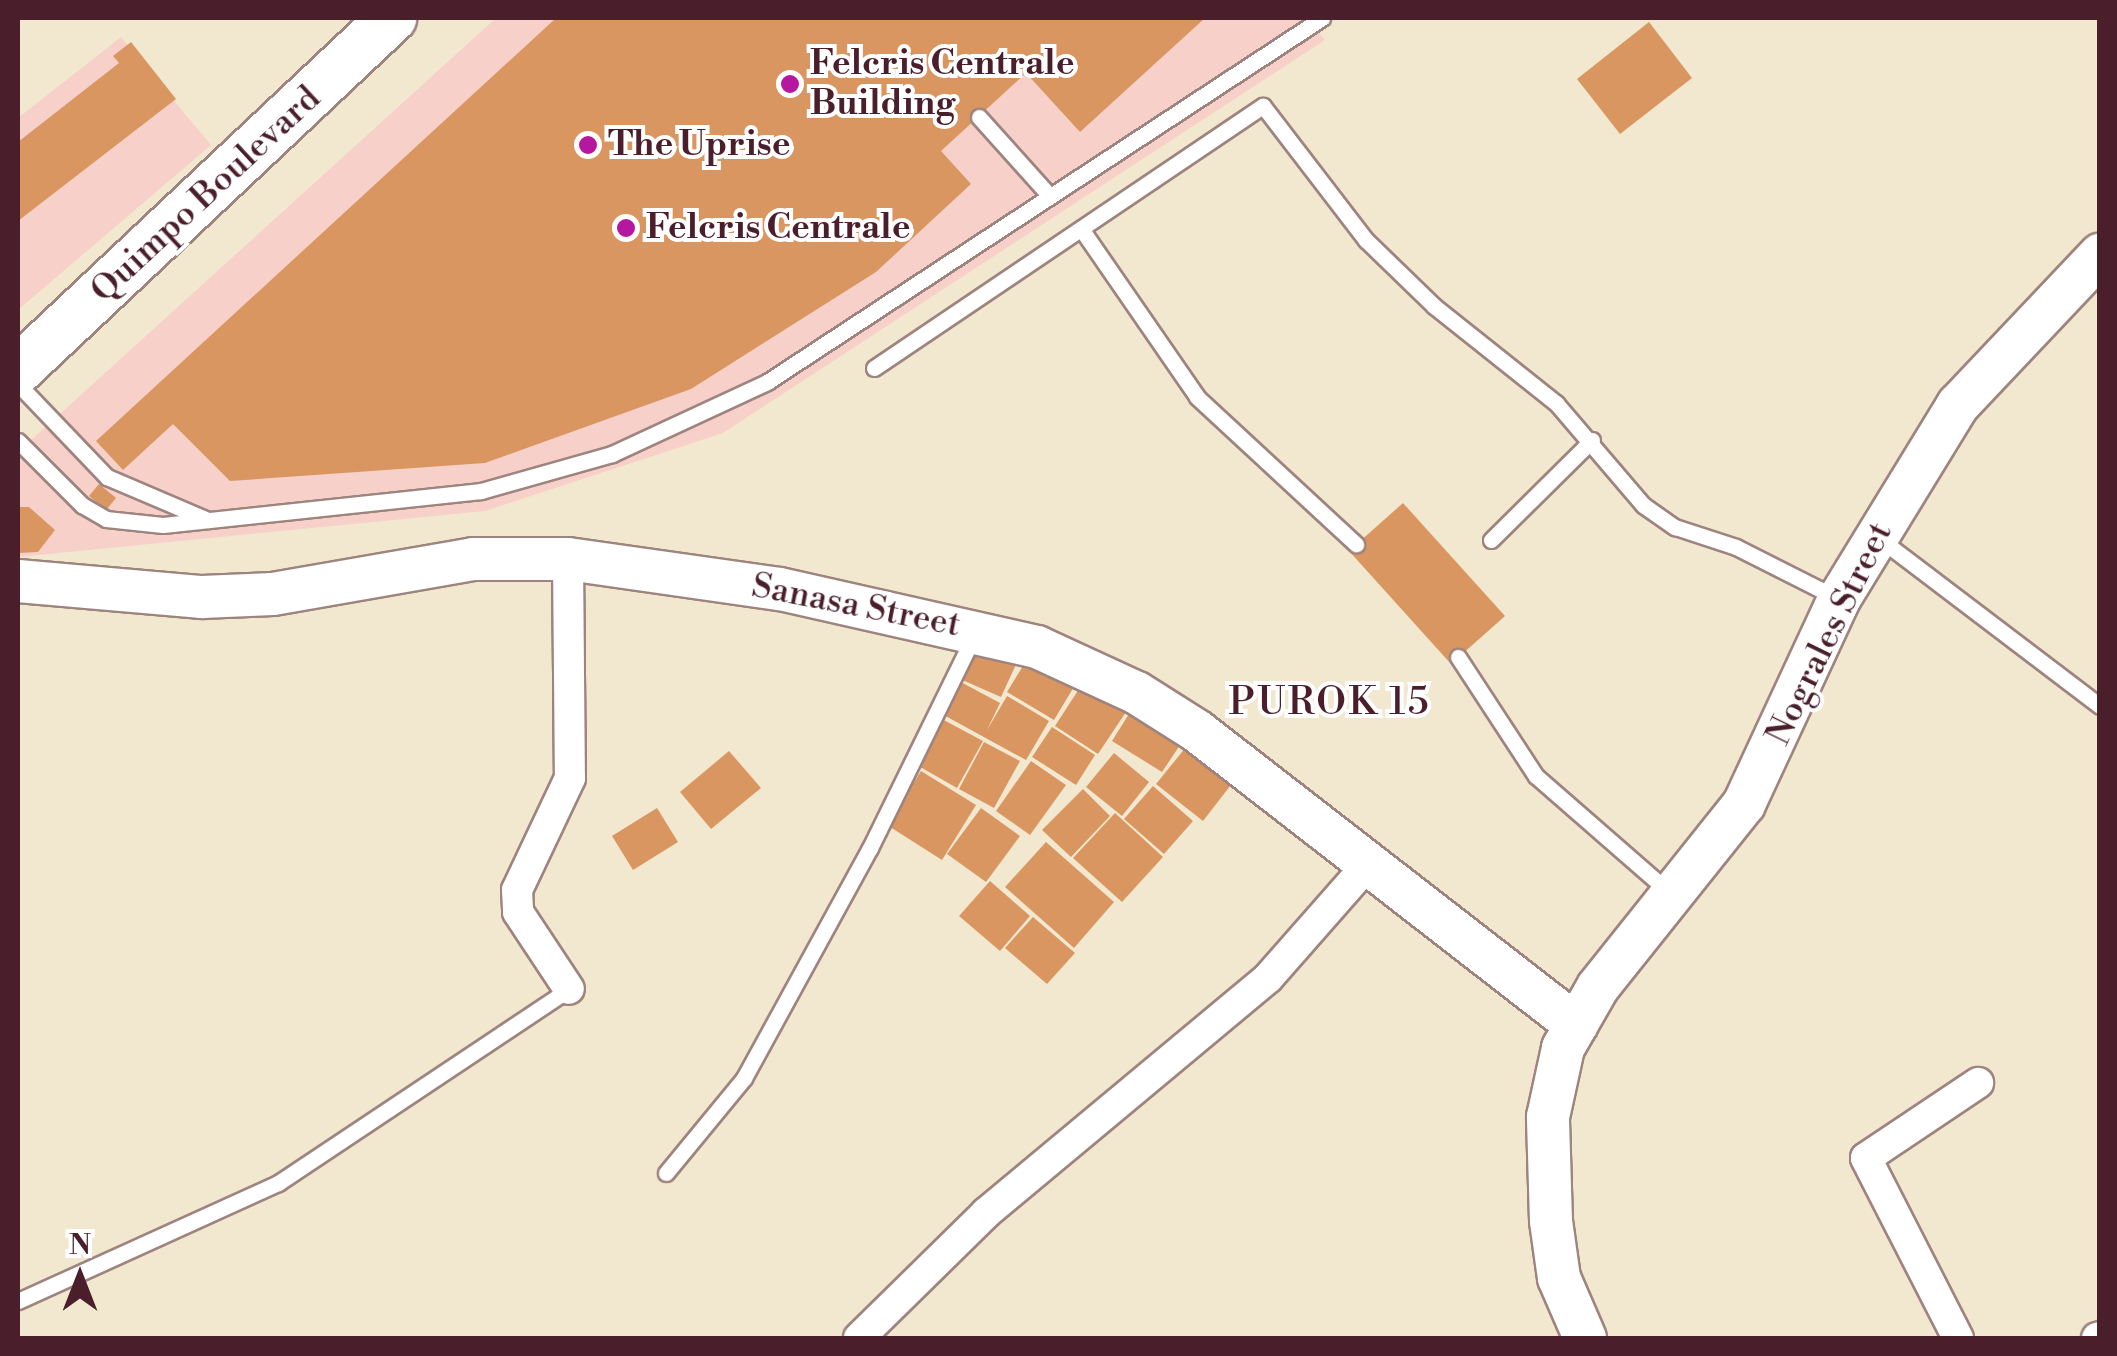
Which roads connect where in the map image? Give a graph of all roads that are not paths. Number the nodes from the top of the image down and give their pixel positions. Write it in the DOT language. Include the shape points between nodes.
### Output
graph roads {
  1 [pos="392,18"];
  2 [pos="1322,18"];
  3 [pos="979,117"];
  4 [pos="1050,196"];
  5 [pos="1082,230"];
  6 [pos="2100,255"];
  7 [pos="874,368"];
  8 [pos="18,370"];
  9 [pos="18,384"];
  10 [pos="18,440"];
  11 [pos="1592,440"];
  12 [pos="212,522"];
  13 [pos="1875,536"];
  14 [pos="1492,540"];
  15 [pos="1356,544"];
  16 [pos="568,559"];
  17 [pos="18,581"];
  18 [pos="1838,599"];
  19 [pos="977,631"];
  20 [pos="1458,657"];
  21 [pos="2100,706"];
  22 [pos="1369,863"];
  23 [pos="1672,894"];
  24 [pos="569,990"];
  25 [pos="1576,1025"];
  26 [pos="1978,1083"];
  27 [pos="666,1174"];
  28 [pos="18,1302"];
  29 [pos="1572,1334"];
  30 [pos="867,1336"];
  31 [pos="1958,1338"];
  1 -- 8 [label="main road, Quimpo Boulevard"];
  2 -- 4 [label="lane"];
  3 -- 4 [label="lane"];
  4 -- 12 [label="lane" via="766,382 612,454 480,491"];
  5 -- 7 [label="lane"];
  5 -- 11 [label="lane" via="1263,106 1366,240"];
  5 -- 15 [label="lane" via="1197,397"];
  6 -- 13 [label="street, Nograles Street" via="1968,393"];
  9 -- 12 [label="lane" via="107,478"];
  10 -- 12 [label="lane" via="106,519"];
  11 -- 14 [label="lane"];
  11 -- 18 [label="lane" via="1643,505 1675,526 1736,547"];
  13 -- 18 [label="street, Nograles Street"];
  13 -- 21 [label="lane"];
  16 -- 17 [label="street, Sanasa Street" via="473,560 324,587 202,597"];
  16 -- 19 [label="street, Sanasa Street" via="780,589"];
  16 -- 24 [label="street" via="570,778 517,890 518,912"];
  18 -- 23 [label="street, Nograles Street" via="1764,770"];
  19 -- 22 [label="street, Sanasa Street" via="1037,647 1137,693"];
  19 -- 27 [label="lane" via="870,848 744,1078"];
  20 -- 23 [label="lane" via="1536,776"];
  22 -- 25 [label="street, Sanasa Street"];
  22 -- 30 [label="street" via="1268,978 986,1212"];
  23 -- 25 [label="street, Nograles Street"];
  24 -- 28 [label="lane" via="278,1183"];
  25 -- 29 [label="street, Nograles Street" via="1555,1072 1548,1117 1551,1221"];
  26 -- 31 [label="street" via="1866,1158"];
}
